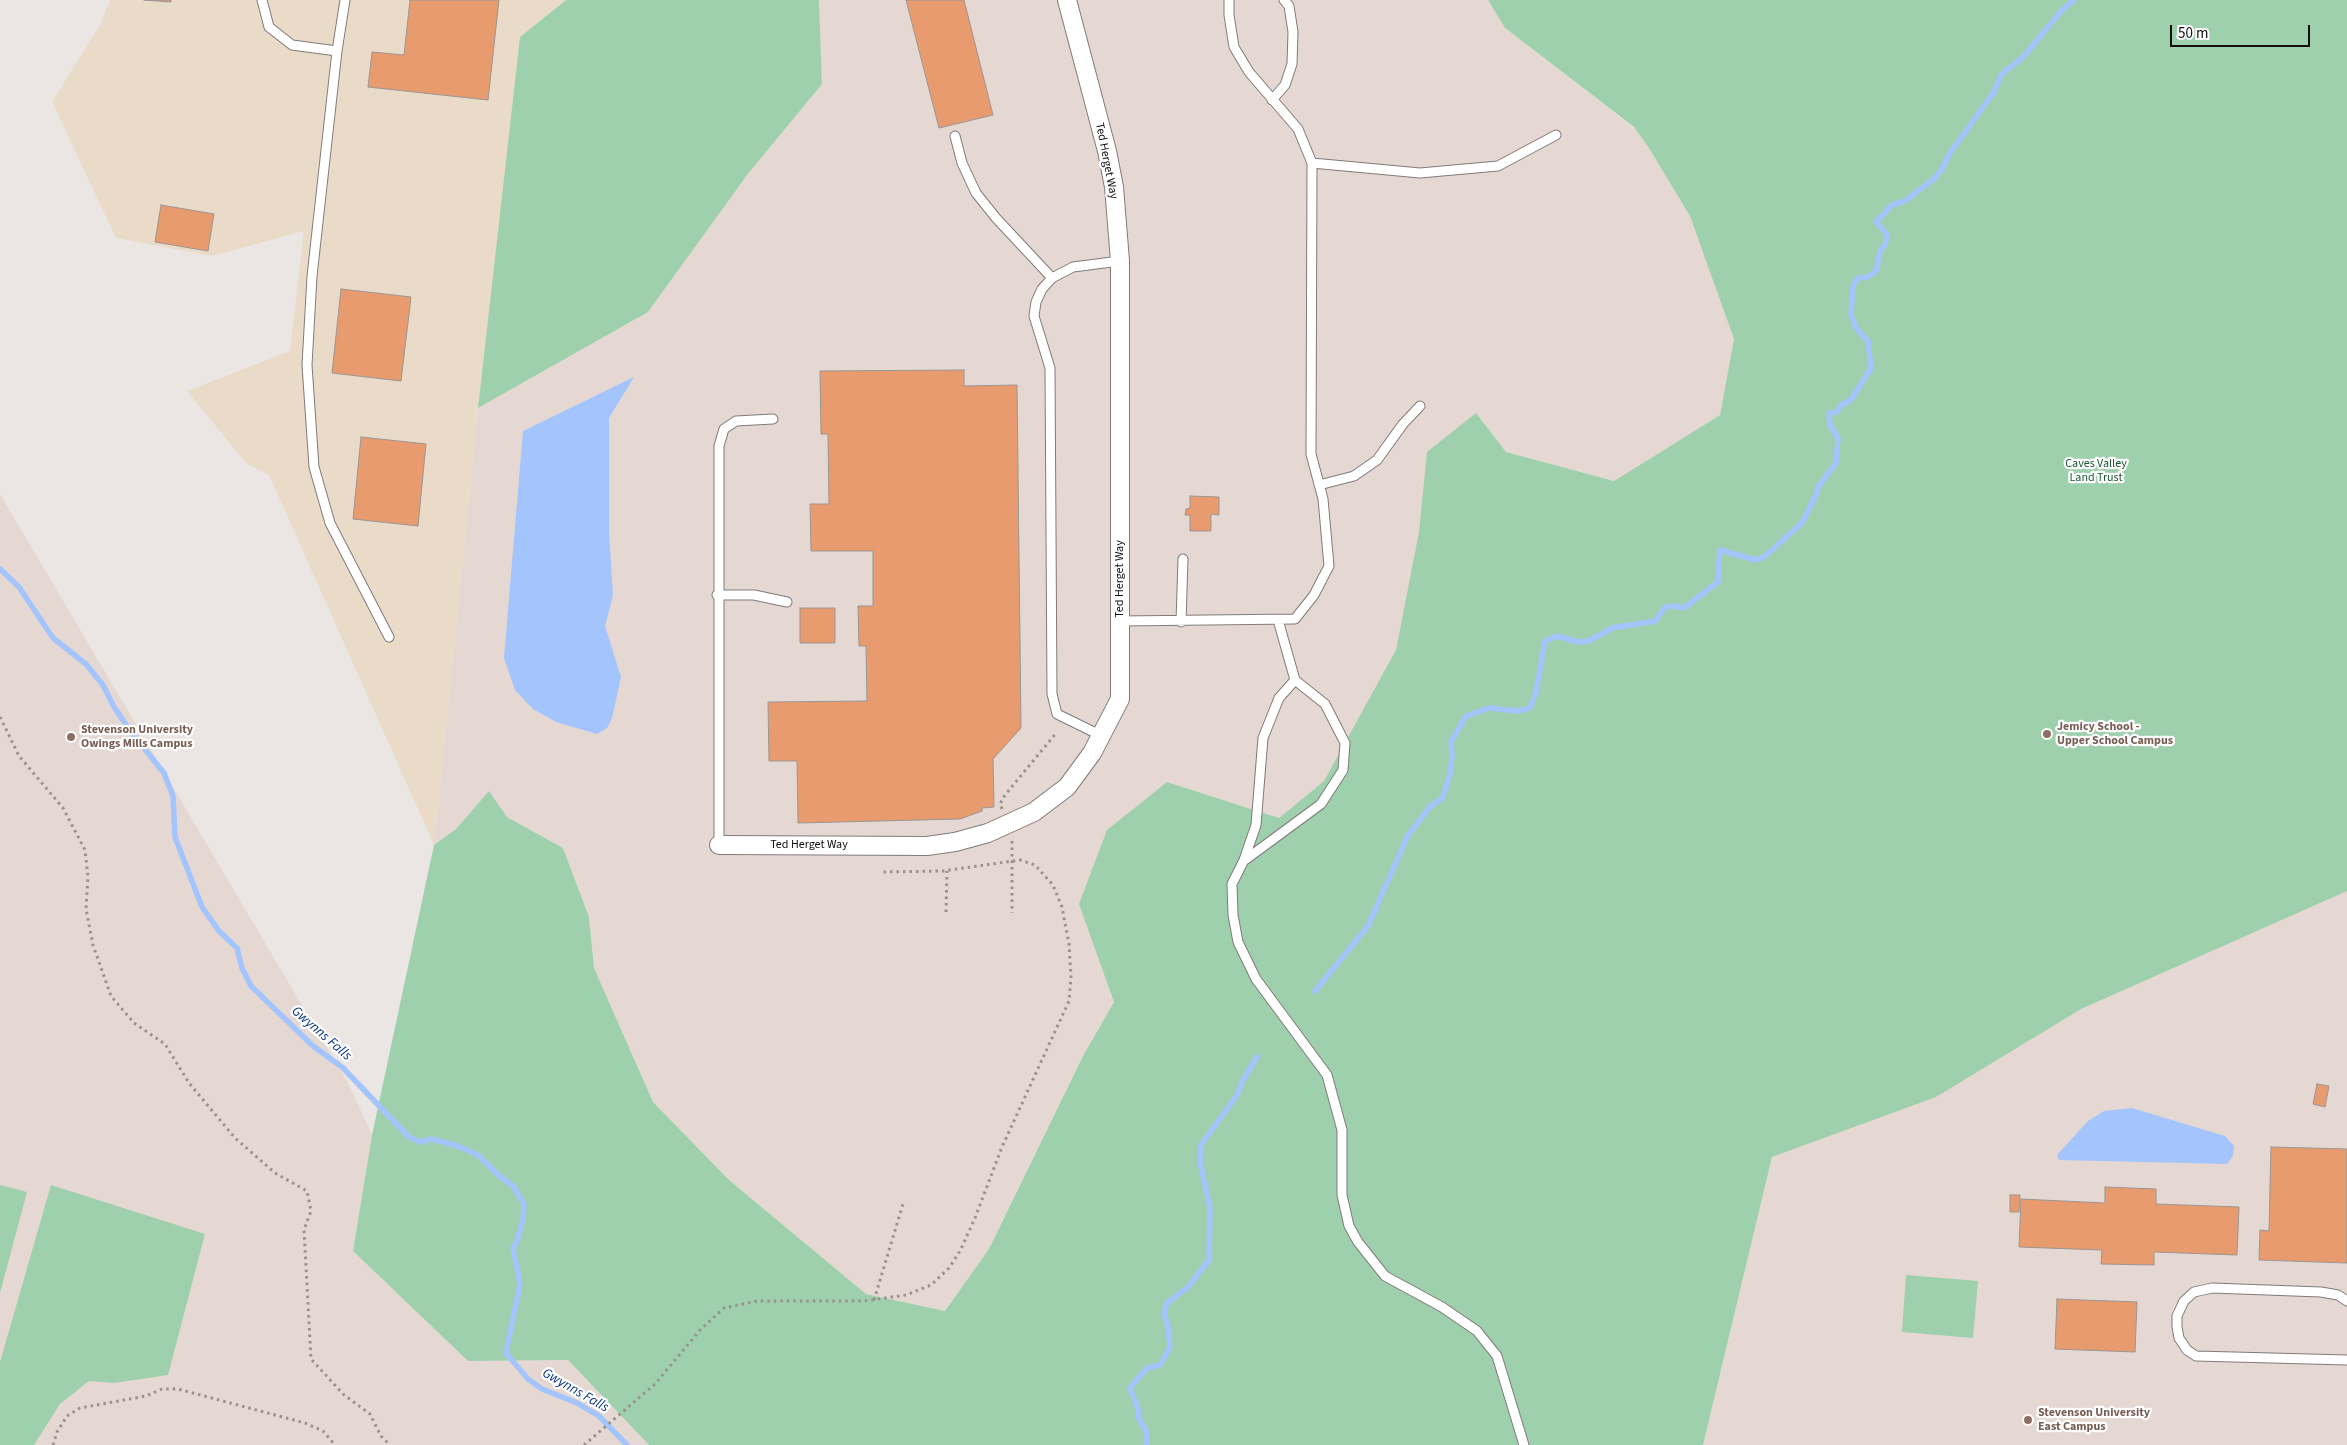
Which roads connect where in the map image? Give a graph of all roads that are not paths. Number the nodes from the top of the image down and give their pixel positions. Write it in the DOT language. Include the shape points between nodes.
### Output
graph roads {
  1 [pos="262,0"];
  2 [pos="345,0"];
  3 [pos="1067,0"];
  4 [pos="1229,0"];
  5 [pos="1284,0"];
  6 [pos="338,51"];
  7 [pos="1272,100"];
  8 [pos="1556,135"];
  9 [pos="955,136"];
  10 [pos="1312,163"];
  11 [pos="1120,261"];
  12 [pos="1052,278"];
  13 [pos="1420,406"];
  14 [pos="773,419"];
  15 [pos="1319,486"];
  16 [pos="1183,560"];
  17 [pos="717,595"];
  18 [pos="787,602"];
  19 [pos="1278,620"];
  20 [pos="1120,622"];
  21 [pos="1182,622"];
  22 [pos="389,637"];
  23 [pos="1295,680"];
  24 [pos="1102,736"];
  25 [pos="719,845"];
  26 [pos="1244,860"];
  27 [pos="2347,1301"];
  28 [pos="2347,1360"];
  29 [pos="1524,1445"];
  1 -- 6 [label="lane" via="269,27 292,45"];
  2 -- 6 [label="lane"];
  3 -- 11 [label="street, Ted Herget Way" via="1107,150 1114,187"];
  4 -- 7 [label="lane" via="1234,47 1248,72"];
  5 -- 7 [label="lane" via="1289,6 1293,32 1292,64 1285,84"];
  6 -- 22 [label="lane" via="312,276 307,366 314,467 330,523"];
  7 -- 10 [label="lane" via="1298,129"];
  8 -- 10 [label="lane" via="1498,166 1420,173"];
  9 -- 12 [label="lane" via="962,163 976,192"];
  10 -- 15 [label="lane" via="1310,454"];
  11 -- 12 [label="lane" via="1073,268"];
  11 -- 20 [label="street, Ted Herget Way"];
  12 -- 24 [label="lane" via="1042,289 1034,316 1050,368 1052,694 1057,714"];
  13 -- 15 [label="lane" via="1377,460 1354,476"];
  14 -- 17 [label="lane" via="736,421 724,429 719,446"];
  15 -- 19 [label="lane" via="1329,566 1314,595 1295,619"];
  16 -- 21 [label="lane"];
  17 -- 18 [label="lane" via="754,595"];
  17 -- 25 [label="lane"];
  19 -- 21 [label="lane"];
  19 -- 23 [label="lane"];
  20 -- 21 [label="lane"];
  20 -- 24 [label="street, Ted Herget Way" via="1120,699"];
  23 -- 26 [label="lane" via="1279,698 1263,738 1256,825"];
  23 -- 26 [label="lane" via="1325,704 1345,743 1344,770 1321,804"];
  24 -- 25 [label="street, Ted Herget Way" via="1067,787 1034,812 988,833 927,846"];
  26 -- 29 [label="lane" via="1232,884 1238,942 1256,979 1326,1075 1342,1130 1342,1195 1349,1226 1385,1276 1442,1307 1477,1331 1497,1356"];
  27 -- 28 [label="lane" via="2338,1295 2320,1292 2212,1288 2194,1292 2184,1301 2177,1316 2177,1327 2187,1350 2196,1356"];
}
